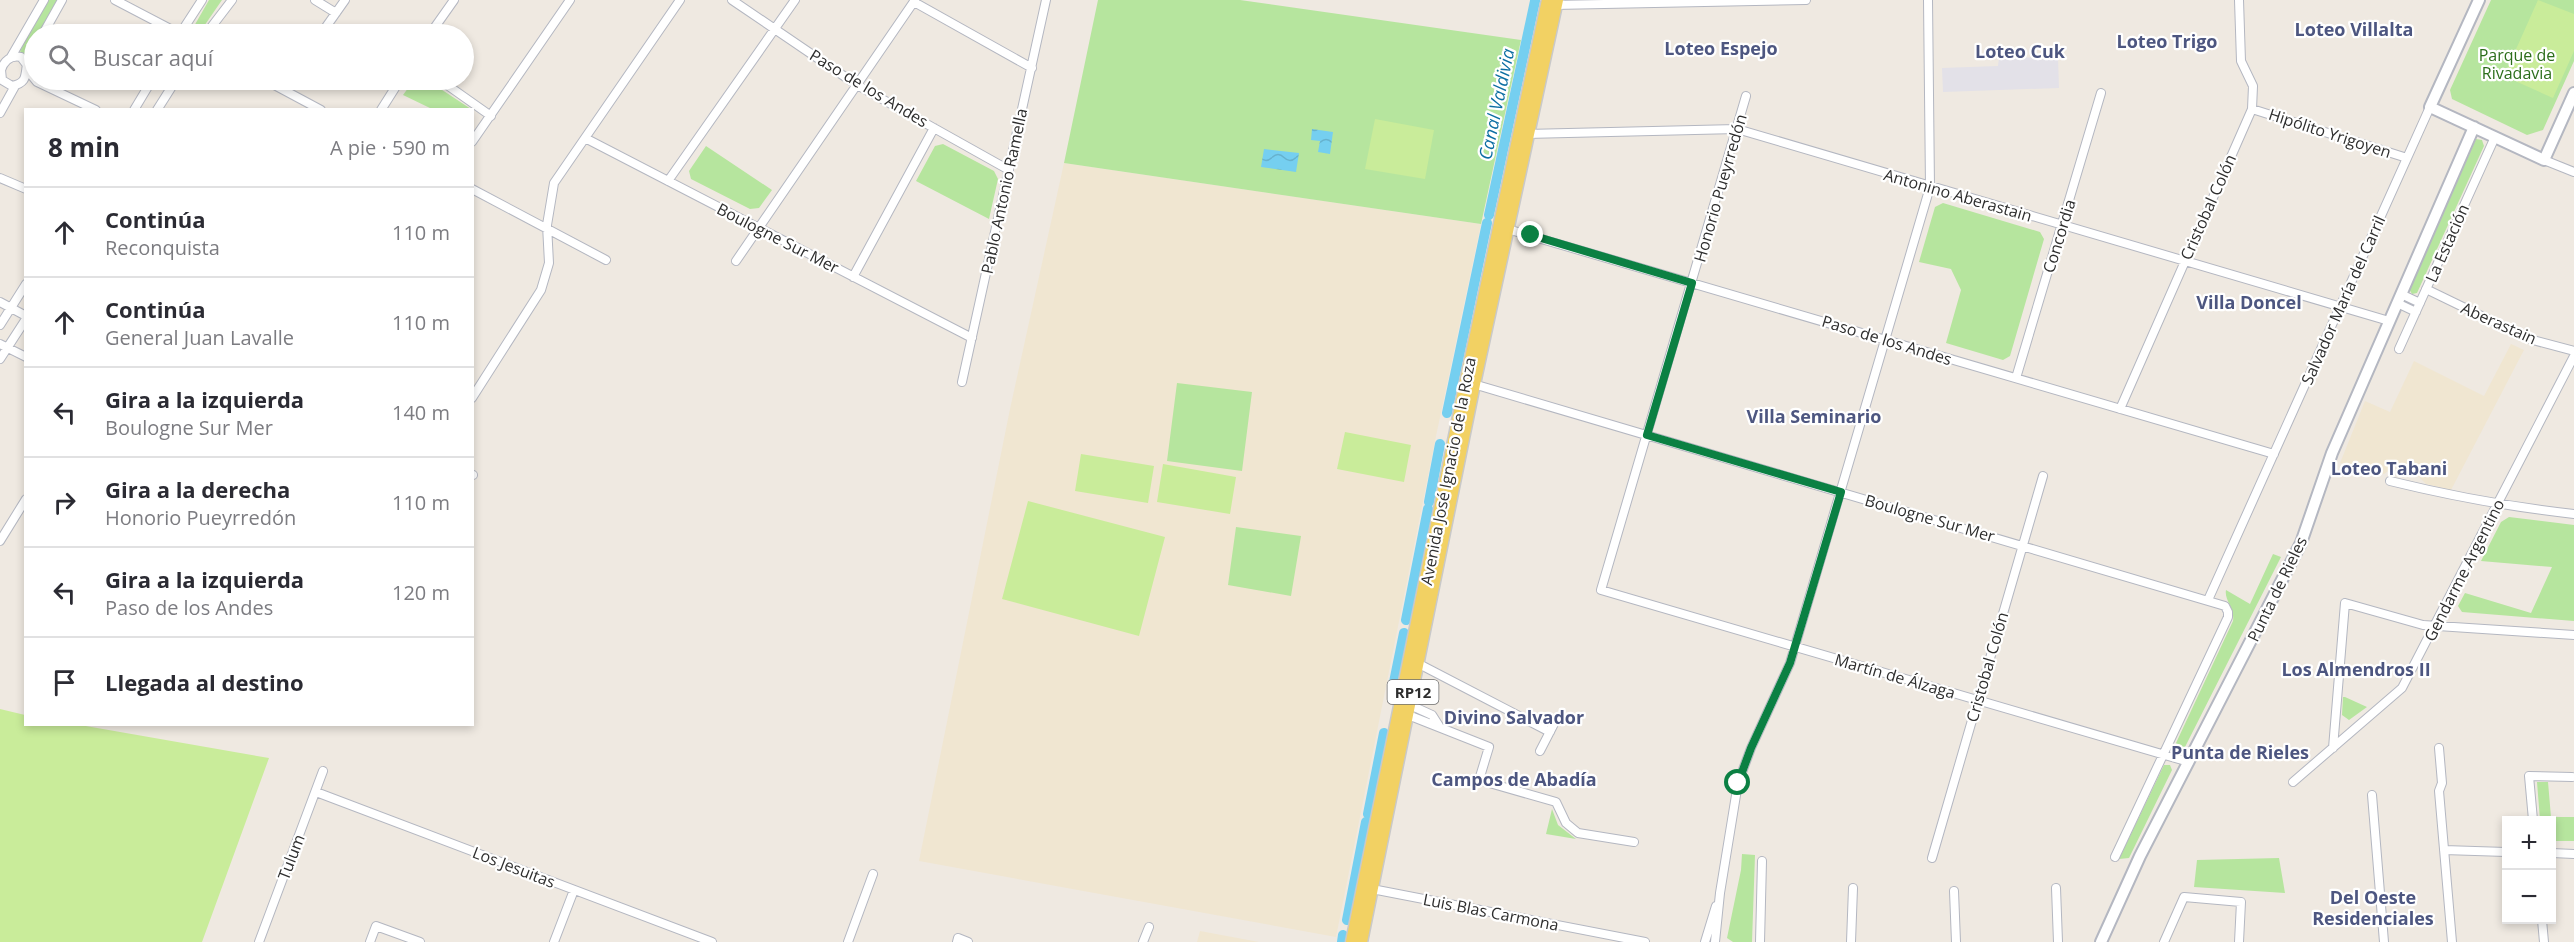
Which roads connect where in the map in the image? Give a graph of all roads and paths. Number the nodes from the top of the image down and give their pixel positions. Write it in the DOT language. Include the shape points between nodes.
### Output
graph roads {
  1 [pos="44,0"];
  2 [pos="62,0"];
  3 [pos="115,0"];
  4 [pos="202,0"];
  5 [pos="232,0"];
  6 [pos="315,0"];
  7 [pos="345,0"];
  8 [pos="454,0"];
  9 [pos="570,0"];
  10 [pos="680,0"];
  11 [pos="732,0"];
  12 [pos="795,0"];
  13 [pos="1046,0"];
  14 [pos="1806,0"];
  15 [pos="1929,0"];
  16 [pos="2240,0"];
  17 [pos="2479,0"];
  18 [pos="914,1"];
  19 [pos="1668,1"];
  20 [pos="1552,3"];
  21 [pos="336,13"];
  22 [pos="29,24"];
  23 [pos="49,24"];
  24 [pos="161,24"];
  25 [pos="186,24"];
  26 [pos="214,24"];
  27 [pos="328,24"];
  28 [pos="437,24"];
  29 [pos="775,30"];
  30 [pos="24,31"];
  31 [pos="6,59"];
  32 [pos="24,62"];
  33 [pos="1032,68"];
  34 [pos="0,74"];
  35 [pos="24,74"];
  36 [pos="24,83"];
  37 [pos="19,84"];
  38 [pos="857,85"];
  39 [pos="54,90"];
  40 [pos="147,90"];
  41 [pos="170,90"];
  42 [pos="285,90"];
  43 [pos="394,90"];
  44 [pos="454,90"];
  45 [pos="2102,93"];
  46 [pos="2574,93"];
  47 [pos="1746,96"];
  48 [pos="2430,107"];
  49 [pos="92,108"];
  50 [pos="135,108"];
  51 [pos="158,108"];
  52 [pos="317,108"];
  53 [pos="382,108"];
  54 [pos="2252,109"];
  55 [pos="0,113"];
  56 [pos="491,116"];
  57 [pos="2474,127"];
  58 [pos="934,128"];
  59 [pos="1737,129"];
  60 [pos="1524,134"];
  61 [pos="2495,137"];
  62 [pos="585,138"];
  63 [pos="474,139"];
  64 [pos="2407,158"];
  65 [pos="2544,160"];
  66 [pos="1009,170"];
  67 [pos="2574,172"];
  68 [pos="0,178"];
  69 [pos="668,181"];
  70 [pos="1930,187"];
  71 [pos="24,188"];
  72 [pos="474,190"];
  73 [pos="2062,225"];
  74 [pos="759,228"];
  75 [pos="1504,228"];
  76 [pos="547,229"];
  77 [pos="606,260"];
  78 [pos="736,261"];
  79 [pos="2185,261"];
  80 [pos="853,277"];
  81 [pos="1692,283"];
  82 [pos="24,287"];
  83 [pos="2426,289"];
  84 [pos="2399,299"];
  85 [pos="0,302"];
  86 [pos="2420,303"];
  87 [pos="2339,306"];
  88 [pos="11,308"];
  89 [pos="2416,312"];
  90 [pos="24,316"];
  91 [pos="24,320"];
  92 [pos="2389,321"];
  93 [pos="0,325"];
  94 [pos="972,338"];
  95 [pos="1886,339"];
  96 [pos="4,346"];
  97 [pos="2399,349"];
  98 [pos="2574,353"];
  99 [pos="24,356"];
  100 [pos="0,359"];
  101 [pos="2016,378"];
  102 [pos="962,382"];
  103 [pos="1470,383"];
  104 [pos="474,395"];
  105 [pos="2120,409"];
  106 [pos="1647,435"];
  107 [pos="2274,454"];
  108 [pos="2043,476"];
  109 [pos="2390,481"];
  110 [pos="1841,492"];
  111 [pos="24,502"];
  112 [pos="2498,505"];
  113 [pos="2574,514"];
  114 [pos="0,541"];
  115 [pos="2023,545"];
  116 [pos="1601,590"];
  117 [pos="2208,600"];
  118 [pos="2435,625"];
  119 [pos="2574,635"];
  120 [pos="1795,647"];
  121 [pos="1419,664"];
  122 [pos="1978,700"];
  123 [pos="1409,710"];
  124 [pos="1557,718"];
  125 [pos="1550,732"];
  126 [pos="2333,748"];
  127 [pos="2439,748"];
  128 [pos="1540,751"];
  129 [pos="2164,754"];
  130 [pos="2189,762"];
  131 [pos="323,771"];
  132 [pos="2572,777"];
  133 [pos="2293,782"];
  134 [pos="316,792"];
  135 [pos="2372,795"];
  136 [pos="2533,816"];
  137 [pos="1634,842"];
  138 [pos="2444,850"];
  139 [pos="2502,852"];
  140 [pos="2556,853"];
  141 [pos="2574,854"];
  142 [pos="2115,856"];
  143 [pos="1932,858"];
  144 [pos="1762,861"];
  145 [pos="873,874"];
  146 [pos="1853,888"];
  147 [pos="2056,888"];
  148 [pos="574,890"];
  149 [pos="1372,890"];
  150 [pos="1954,891"];
  151 [pos="1720,893"];
  152 [pos="2542,924"];
  153 [pos="1149,927"];
  154 [pos="1608,938"];
  155 [pos="259,942"];
  156 [pos="370,942"];
  157 [pos="420,942"];
  158 [pos="554,942"];
  159 [pos="712,942"];
  160 [pos="848,942"];
  161 [pos="957,942"];
  162 [pos="968,942"];
  163 [pos="1143,942"];
  164 [pos="1352,942"];
  165 [pos="1361,942"];
  166 [pos="1645,942"];
  167 [pos="1705,942"];
  168 [pos="1715,942"];
  169 [pos="1760,942"];
  170 [pos="1851,942"];
  171 [pos="1956,942"];
  172 [pos="2058,942"];
  173 [pos="2102,942"];
  174 [pos="2164,942"];
  175 [pos="2239,942"];
  176 [pos="2384,942"];
  177 [pos="2452,942"];
  178 [pos="2544,942"];
  1 -- 22 [label="street"];
  2 -- 23 [label="street"];
  3 -- 24 [label="street"];
  4 -- 25 [label="street"];
  5 -- 26 [label="street"];
  6 -- 21 [label="street"];
  7 -- 21 [label="street"];
  8 -- 28 [label="street"];
  9 -- 56 [label="street"];
  10 -- 62 [label="street"];
  11 -- 29 [label="street, Paso de los Andes"];
  12 -- 29 [label="street"];
  13 -- 33 [label="street, Pablo Antonio Ramella"];
  14 -- 19 [label="street"];
  15 -- 70 [label="street"];
  16 -- 54 [label="street, Cristobal Colón" via="2241,61 2253,86"];
  17 -- 48 [label="street, Salvador María del Carril"];
  18 -- 33 [label="street"];
  18 -- 38 [label="street"];
  19 -- 20 [label="street"];
  20 -- 60 [label="main road, Avenida José Ignacio de la Roza / RP12"];
  21 -- 27 [label="street"];
  29 -- 38 [label="street, Paso de los Andes"];
  29 -- 69 [label="street"];
  30 -- 31 [label="street"];
  31 -- 32 [label="street" via="21,57"];
  31 -- 34 [label="street"];
  33 -- 66 [label="street, Pablo Antonio Ramella"];
  34 -- 37 [label="street" via="7,84"];
  35 -- 37 [label="street"];
  36 -- 37 [label="street"];
  37 -- 55 [label="street"];
  38 -- 58 [label="street, Paso de los Andes"];
  38 -- 74 [label="street"];
  39 -- 49 [label="street"];
  40 -- 50 [label="street"];
  41 -- 51 [label="street"];
  42 -- 52 [label="street"];
  43 -- 53 [label="street"];
  44 -- 56 [label="street"];
  45 -- 73 [label="street, Concordia"];
  46 -- 65 [label="street"];
  47 -- 59 [label="street, Honorio Pueyrredón"];
  48 -- 57 [label="street"];
  48 -- 64 [label="street, Salvador María del Carril"];
  54 -- 64 [label="street, Hipólito Yrigoyen"];
  54 -- 79 [label="street, Cristobal Colón"];
  56 -- 63 [label="street"];
  57 -- 61 [label="street"];
  57 -- 84 [label="street, Punta de Rieles"];
  58 -- 66 [label="street, Paso de los Andes"];
  58 -- 80 [label="street"];
  59 -- 60 [label="street, Antonino Aberastain"];
  59 -- 70 [label="street, Antonino Aberastain"];
  59 -- 81 [label="street, Honorio Pueyrredón"];
  60 -- 75 [label="main road, Avenida José Ignacio de la Roza / RP12"];
  61 -- 65 [label="street"];
  61 -- 83 [label="street, La Estación"];
  62 -- 69 [label="street, Boulogne Sur Mer"];
  62 -- 76 [label="street" via="554,183"];
  64 -- 87 [label="street, Salvador María del Carril"];
  65 -- 67 [label="street"];
  66 -- 94 [label="street, Pablo Antonio Ramella"];
  68 -- 71 [label="street"];
  69 -- 74 [label="street, Boulogne Sur Mer"];
  70 -- 73 [label="street, Antonino Aberastain"];
  70 -- 95 [label="street"];
  72 -- 76 [label="street"];
  73 -- 79 [label="street, Antonino Aberastain"];
  73 -- 101 [label="street, Concordia"];
  74 -- 78 [label="street"];
  74 -- 80 [label="street, Boulogne Sur Mer"];
  75 -- 81 [label="street, Paso de los Andes"];
  75 -- 103 [label="main road, Avenida José Ignacio de la Roza / RP12"];
  76 -- 77 [label="street"];
  76 -- 104 [label="street" via="549,263 541,290"];
  79 -- 87 [label="street, Antonino Aberastain"];
  79 -- 105 [label="street, Cristobal Colón"];
  80 -- 94 [label="street, Boulogne Sur Mer"];
  81 -- 95 [label="street, Paso de los Andes"];
  81 -- 106 [label="street, Honorio Pueyrredón"];
  82 -- 88 [label="street"];
  83 -- 86 [label="street, La Estación"];
  83 -- 98 [label="street, Aberastain" via="2529,339"];
  84 -- 86 [label="street"];
  84 -- 89 [label="street"];
  84 -- 92 [label="street, Punta de Rieles"];
  85 -- 88 [label="street"];
  86 -- 89 [label="street, La Estación"];
  87 -- 92 [label="street, Antonino Aberastain"];
  87 -- 107 [label="street, Salvador María del Carril"];
  88 -- 90 [label="street"];
  88 -- 93 [label="street"];
  89 -- 97 [label="street, La Estación"];
  91 -- 96 [label="street"];
  92 -- 130 [label="street, Punta de Rieles" via="2332,453 2301,543"];
  94 -- 102 [label="street, Pablo Antonio Ramella"];
  95 -- 101 [label="street, Paso de los Andes"];
  95 -- 110 [label="street"];
  96 -- 99 [label="street"];
  96 -- 100 [label="street"];
  98 -- 112 [label="street, Gendarme Argentino"];
  101 -- 105 [label="street, Paso de los Andes"];
  103 -- 106 [label="street, Boulogne Sur Mer"];
  103 -- 121 [label="main road, Avenida José Ignacio de la Roza / RP12"];
  103 -- 164 [label="main road, Avenida José Ignacio de la Roza / RP12"];
  105 -- 107 [label="street, Paso de los Andes"];
  106 -- 110 [label="street, Boulogne Sur Mer"];
  106 -- 116 [label="street, Honorio Pueyrredón"];
  107 -- 117 [label="street, Salvador María del Carril"];
  108 -- 115 [label="street, Cristobal Colón"];
  109 -- 112 [label="street"];
  110 -- 115 [label="street, Boulogne Sur Mer"];
  110 -- 120 [label="street"];
  111 -- 114 [label="street"];
  112 -- 113 [label="street"];
  112 -- 118 [label="street, Gendarme Argentino"];
  115 -- 117 [label="street, Boulogne Sur Mer"];
  115 -- 122 [label="street, Cristobal Colón"];
  116 -- 120 [label="street, Martín de Álzaga"];
  117 -- 129 [label="street, Boulogne Sur Mer" via="2221,604 2228,610 2228,617"];
  118 -- 119 [label="street"];
  118 -- 126 [label="street, Gendarme Argentino" via="2402,688"];
  118 -- 126 [label="street" via="2345,603"];
  120 -- 122 [label="street, Martín de Álzaga"];
  120 -- 151 [label="street" via="1738,783"];
  121 -- 123 [label="main road, Avenida José Ignacio de la Roza / RP12"];
  121 -- 125 [label="street"];
  122 -- 129 [label="street, Martín de Álzaga"];
  122 -- 143 [label="street, Cristobal Colón"];
  123 -- 137 [label="street" via="1489,747 1479,780 1556,802 1566,823 1578,833"];
  123 -- 149 [label="main road, Avenida José Ignacio de la Roza / RP12"];
  124 -- 125 [label="street"];
  125 -- 128 [label="street"];
  126 -- 133 [label="street, Gendarme Argentino"];
  127 -- 138 [label="street"];
  129 -- 130 [label="street, Martín de Álzaga"];
  129 -- 142 [label="street"];
  130 -- 173 [label="street, Punta de Rieles" via="2140,856"];
  131 -- 134 [label="street, Tulum"];
  132 -- 136 [label="street" via="2529,776"];
  134 -- 148 [label="street, Los Jesuitas"];
  134 -- 155 [label="street, Tulum"];
  135 -- 176 [label="street"];
  138 -- 139 [label="street"];
  138 -- 177 [label="street"];
  140 -- 141 [label="street"];
  144 -- 169 [label="street"];
  145 -- 160 [label="street"];
  146 -- 170 [label="street"];
  147 -- 172 [label="street"];
  148 -- 158 [label="street"];
  148 -- 159 [label="street, Los Jesuitas"];
  149 -- 154 [label="street, Luis Blas Carmona"];
  149 -- 165 [label="main road, Avenida José Ignacio de la Roza / RP12"];
  150 -- 171 [label="street"];
  151 -- 167 [label="street"];
  151 -- 168 [label="street"];
  152 -- 178 [label="street"];
  153 -- 163 [label="street"];
  154 -- 166 [label="street, Luis Blas Carmona"];
  156 -- 157 [label="street" via="376,926"];
  161 -- 162 [label="street" via="958,938"];
  174 -- 175 [label="street" via="2184,897 2241,902"];
}
